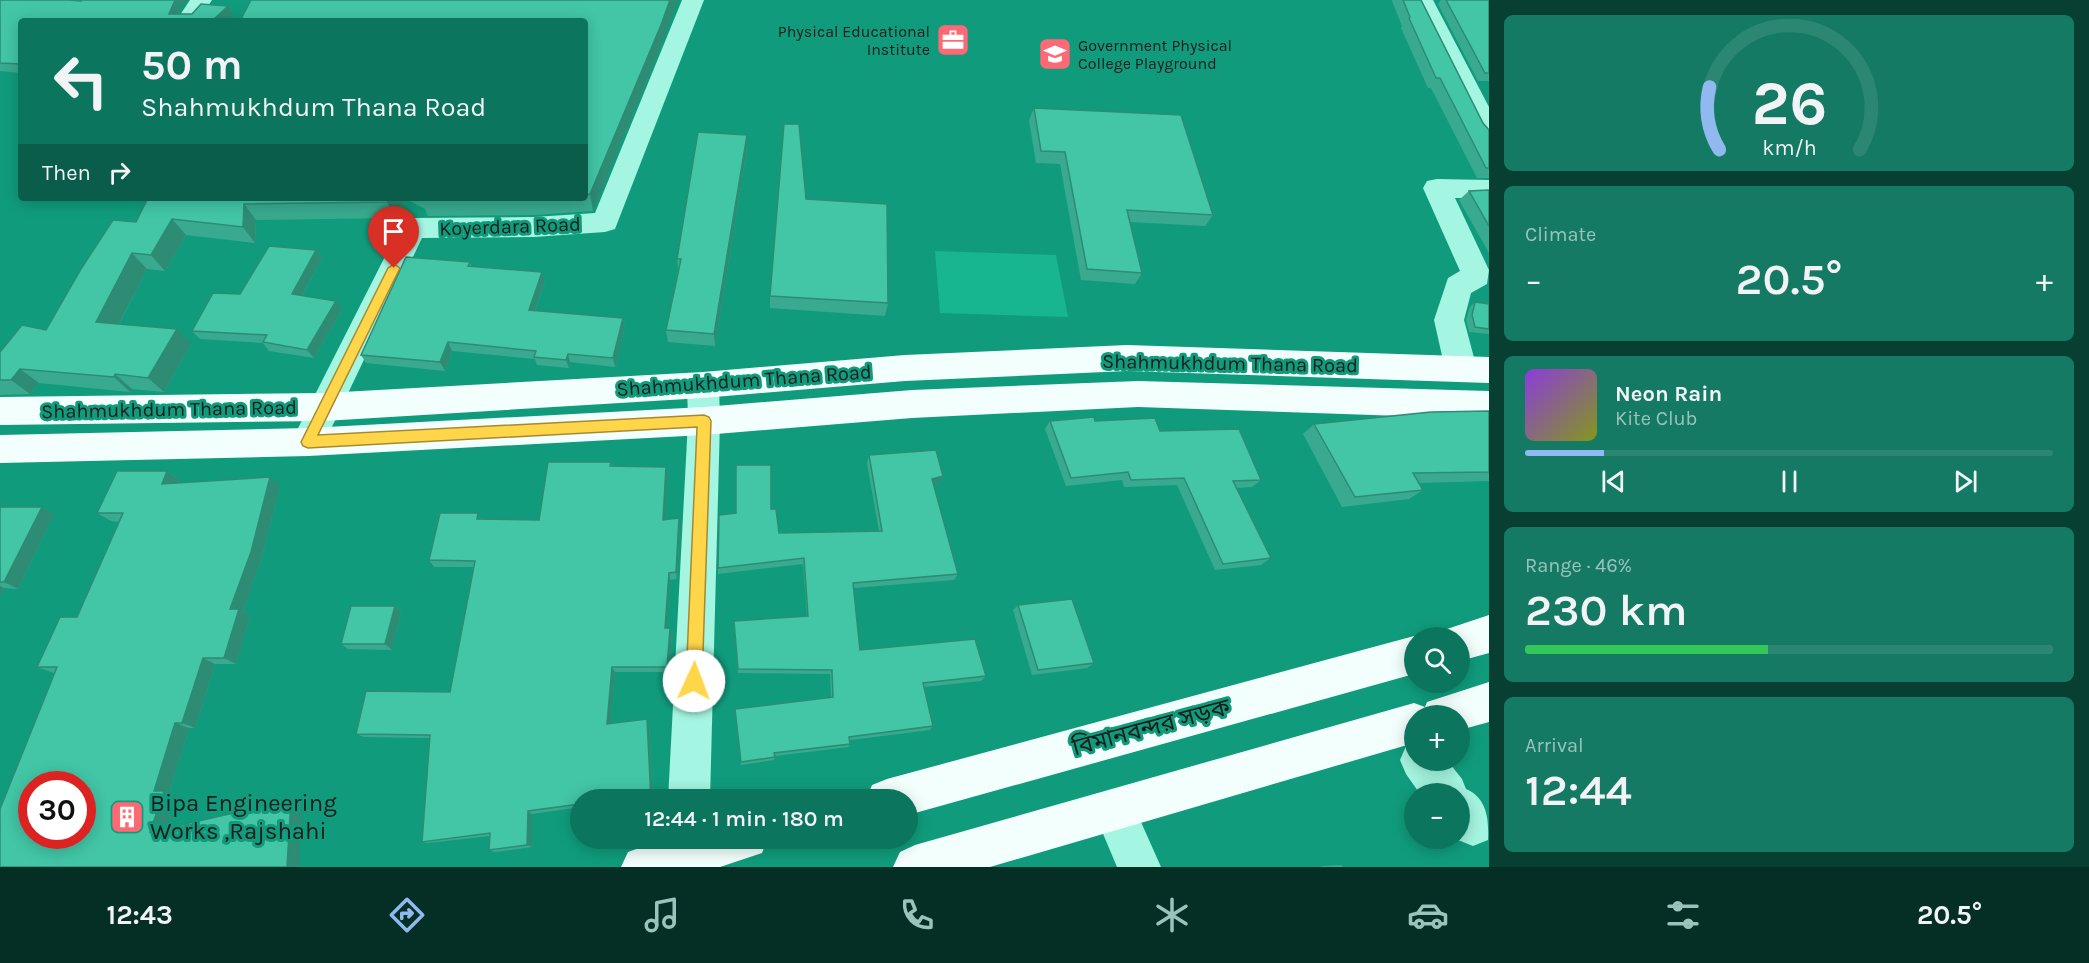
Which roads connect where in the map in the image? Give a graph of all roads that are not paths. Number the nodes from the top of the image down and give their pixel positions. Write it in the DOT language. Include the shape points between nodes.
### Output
graph roads {
  1 [pos="201,0"];
  2 [pos="693,0"];
  3 [pos="1422,0"];
  4 [pos="189,18"];
  5 [pos="1489,132"];
  6 [pos="1489,189"];
  7 [pos="1475,369"];
  8 [pos="703,384"];
  9 [pos="1489,405"];
  10 [pos="324,407"];
  11 [pos="0,411"];
  12 [pos="704,421"];
  13 [pos="308,442"];
  14 [pos="0,449"];
  15 [pos="1489,633"];
  16 [pos="1470,639"];
  17 [pos="1404,658"];
  18 [pos="1489,702"];
  19 [pos="1470,708"];
  20 [pos="1404,736"];
  21 [pos="1429,771"];
  22 [pos="1438,783"];
  23 [pos="689,789"];
  24 [pos="918,791"];
  25 [pos="1114,810"];
  26 [pos="683,849"];
  27 [pos="643,867"];
  28 [pos="915,867"];
  29 [pos="1139,867"];
  1 -- 4 [label="street"];
  2 -- 10 [label="street, Koyerdara Road" via="605,222 413,228"];
  3 -- 5 [label="street"];
  6 -- 7 [label="street" via="1437,188 1477,276 1458,286 1449,320"];
  7 -- 8 [label="main road, Shahmukhdum Thana Road" via="1127,358 905,368"];
  8 -- 10 [label="main road, Shahmukhdum Thana Road"];
  8 -- 12 [label="street"];
  9 -- 12 [label="main road, Shahmukhdum Thana Road" via="1138,394 912,404"];
  10 -- 11 [label="main road, Shahmukhdum Thana Road"];
  10 -- 13 [label="street, Koyerdara Road"];
  12 -- 13 [label="main road, Shahmukhdum Thana Road"];
  12 -- 23 [label="street"];
  13 -- 14 [label="main road, Shahmukhdum Thana Road"];
  15 -- 16 [label="main road"];
  17 -- 24 [label="main road, বিমানবন্দর সড়ক"];
  18 -- 19 [label="main road"];
  20 -- 25 [label="main road"];
  21 -- 22 [label="street"];
  25 -- 28 [label="main road"];
  25 -- 29 [label="street"];
  26 -- 27 [label="main road"];
}
